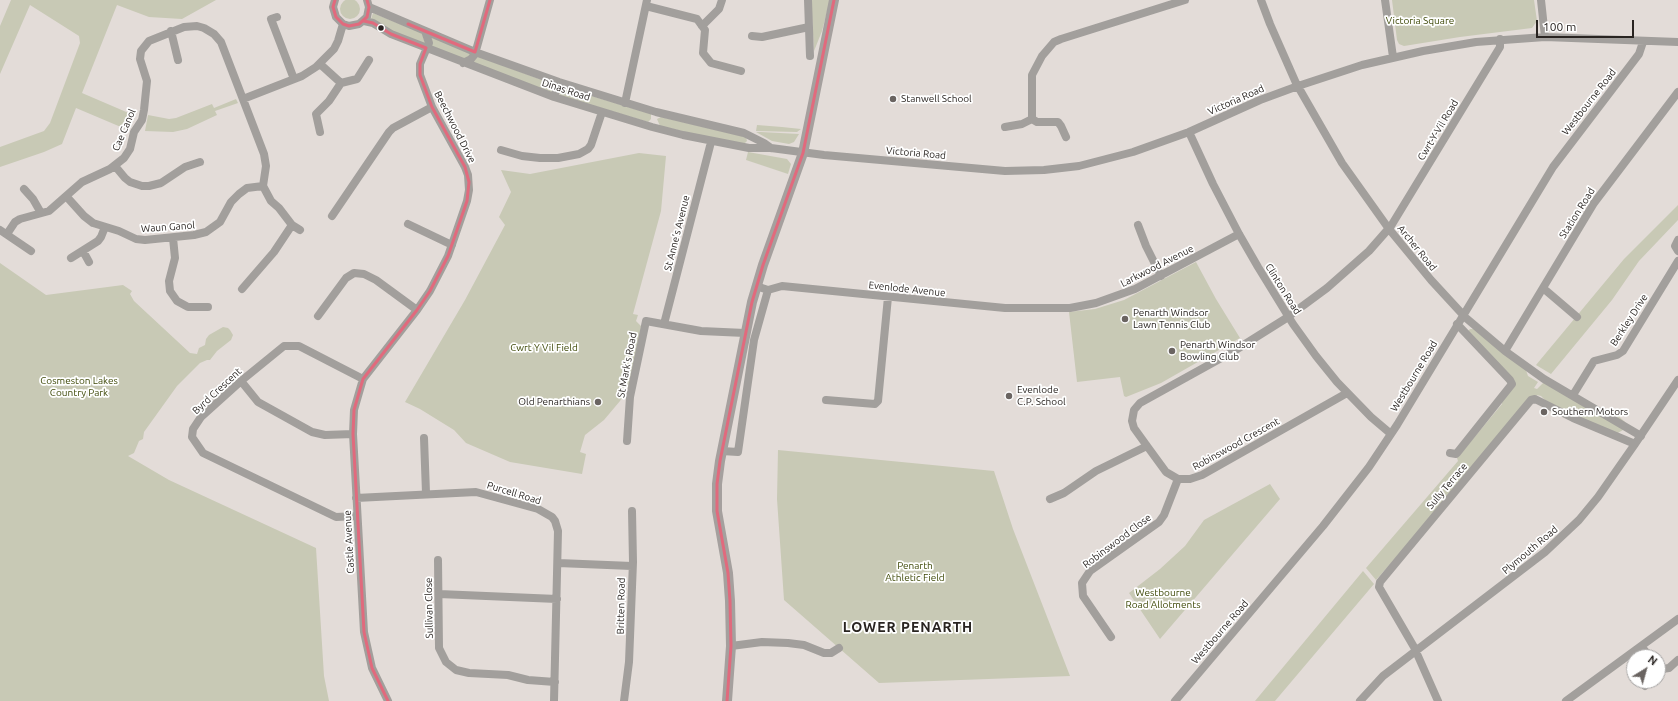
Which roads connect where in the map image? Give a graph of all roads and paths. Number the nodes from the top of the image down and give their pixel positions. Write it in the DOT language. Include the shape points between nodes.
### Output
graph roads {
  1 [pos="335,0"];
  2 [pos="490,0"];
  3 [pos="722,0"];
  4 [pos="808,0"];
  5 [pos="834,0"];
  6 [pos="1185,0"];
  7 [pos="1261,0"];
  8 [pos="1385,0"];
  9 [pos="1541,0"];
  10 [pos="647,3"];
  11 [pos="368,4"];
  12 [pos="277,17"];
  13 [pos="364,21"];
  14 [pos="343,24"];
  15 [pos="702,26"];
  16 [pos="809,28"];
  17 [pos="171,31"];
  18 [pos="425,31"];
  19 [pos="752,36"];
  20 [pos="1545,37"];
  21 [pos="1500,39"];
  22 [pos="1643,42"];
  23 [pos="1678,42"];
  24 [pos="426,48"];
  25 [pos="475,52"];
  26 [pos="810,56"];
  27 [pos="1393,57"];
  28 [pos="178,60"];
  29 [pos="369,60"];
  30 [pos="463,63"];
  31 [pos="320,64"];
  32 [pos="741,71"];
  33 [pos="294,79"];
  34 [pos="559,82"];
  35 [pos="341,83"];
  36 [pos="1298,86"];
  37 [pos="1678,92"];
  38 [pos="554,97"];
  39 [pos="243,99"];
  40 [pos="625,103"];
  41 [pos="432,107"];
  42 [pos="602,112"];
  43 [pos="656,112"];
  44 [pos="1032,119"];
  45 [pos="652,127"];
  46 [pos="1005,127"];
  47 [pos="320,132"];
  48 [pos="1189,132"];
  49 [pos="751,136"];
  50 [pos="1066,137"];
  51 [pos="710,146"];
  52 [pos="749,148"];
  53 [pos="771,148"];
  54 [pos="501,150"];
  55 [pos="803,153"];
  56 [pos="200,162"];
  57 [pos="115,166"];
  58 [pos="263,186"];
  59 [pos="24,189"];
  60 [pos="66,196"];
  61 [pos="41,213"];
  62 [pos="332,216"];
  63 [pos="408,224"];
  64 [pos="292,225"];
  65 [pos="1138,225"];
  66 [pos="105,227"];
  67 [pos="1389,229"];
  68 [pos="300,230"];
  69 [pos="3,232"];
  70 [pos="1239,234"];
  71 [pos="173,238"];
  72 [pos="1678,240"];
  73 [pos="452,245"];
  74 [pos="31,250"];
  75 [pos="83,251"];
  76 [pos="1678,252"];
  77 [pos="71,258"];
  78 [pos="1678,261"];
  79 [pos="89,262"];
  80 [pos="1161,276"];
  81 [pos="756,286"];
  82 [pos="1543,288"];
  83 [pos="242,289"];
  84 [pos="768,290"];
  85 [pos="888,297"];
  86 [pos="208,306"];
  87 [pos="1056,309"];
  88 [pos="417,310"];
  89 [pos="1463,314"];
  90 [pos="318,316"];
  91 [pos="1288,316"];
  92 [pos="1577,317"];
  93 [pos="664,324"];
  94 [pos="1457,324"];
  95 [pos="745,333"];
  96 [pos="1505,351"];
  97 [pos="364,379"];
  98 [pos="1678,380"];
  99 [pos="241,381"];
  100 [pos="1347,393"];
  101 [pos="1573,395"];
  102 [pos="826,400"];
  103 [pos="352,434"];
  104 [pos="1391,434"];
  105 [pos="1641,436"];
  106 [pos="424,438"];
  107 [pos="627,441"];
  108 [pos="1635,444"];
  109 [pos="1147,446"];
  110 [pos="722,451"];
  111 [pos="1450,453"];
  112 [pos="1178,478"];
  113 [pos="426,493"];
  114 [pos="356,498"];
  115 [pos="1050,499"];
  116 [pos="632,511"];
  117 [pos="357,516"];
  118 [pos="438,560"];
  119 [pos="558,563"];
  120 [pos="632,566"];
  121 [pos="439,594"];
  122 [pos="557,599"];
  123 [pos="1678,619"];
  124 [pos="1110,637"];
  125 [pos="730,646"];
  126 [pos="1641,646"];
  127 [pos="839,648"];
  128 [pos="1643,649"];
  129 [pos="1416,651"];
  130 [pos="1678,660"];
  131 [pos="1666,668"];
  132 [pos="555,682"];
  133 [pos="388,701"];
  134 [pos="554,701"];
  135 [pos="624,701"];
  136 [pos="727,701"];
  137 [pos="1175,701"];
  138 [pos="1360,701"];
  139 [pos="1438,701"];
  140 [pos="1566,701"];
  1 -- 14 [label="street" via="334,12"];
  2 -- 25 [label="street"];
  3 -- 15 [label="street" via="719,9"];
  4 -- 16 [label="street"];
  5 -- 55 [label="main road"];
  6 -- 44 [label="street" via="1054,42 1038,62 1032,75"];
  7 -- 36 [label="street, Archer Road"];
  8 -- 27 [label="street"];
  9 -- 20 [label="street"];
  10 -- 15 [label="street" via="697,19"];
  10 -- 40 [label="street"];
  11 -- 13 [label="street" via="367,17"];
  11 -- 18 [label="street, Dinas Road"];
  12 -- 33 [label="street" via="272,19"];
  13 -- 14 [label="street" via="354,26"];
  13 -- 24 [label="street, Dinas Road"];
  14 -- 31 [label="street" via="338,41"];
  15 -- 32 [label="street" via="705,30 703,52 711,63"];
  16 -- 19 [label="street" via="762,37"];
  16 -- 26 [label="street"];
  17 -- 28 [label="street"];
  17 -- 39 [label="street, Cae Canol" via="197,26 214,34 221,42"];
  17 -- 57 [label="street, Cae Canol" via="149,41 141,51 140,59 147,89 143,117 134,132 127,153"];
  18 -- 24 [label="street" via="429,39"];
  18 -- 25 [label="street, Dinas Road"];
  20 -- 21 [label="street, Victoria Road"];
  20 -- 22 [label="street, Victoria Road"];
  21 -- 27 [label="street, Victoria Road"];
  21 -- 67 [label="street, Cwrt-Y-Vil Road" via="1500,46"];
  22 -- 23 [label="street, Victoria Road"];
  22 -- 89 [label="street, Westbourne Road" via="1639,54 1552,166"];
  24 -- 30 [label="street, Dinas Road"];
  24 -- 41 [label="street, Beechwood Drive" via="420,64 420,75"];
  25 -- 30 [label="street" via="471,59"];
  25 -- 34 [label="street, Dinas Road"];
  27 -- 36 [label="street, Victoria Road"];
  29 -- 35 [label="street" via="357,79"];
  30 -- 38 [label="street, Dinas Road"];
  31 -- 33 [label="street"];
  31 -- 35 [label="street"];
  33 -- 39 [label="street"];
  34 -- 38 [label="street"];
  34 -- 40 [label="street, Dinas Road"];
  35 -- 47 [label="street" via="316,114"];
  36 -- 48 [label="street, Victoria Road"];
  36 -- 67 [label="street, Archer Road" via="1342,163"];
  37 -- 82 [label="street, Station Road" via="1594,203"];
  38 -- 42 [label="street, Dinas Road"];
  39 -- 58 [label="street, Cae Canol" via="264,154 266,166"];
  40 -- 43 [label="street, Dinas Road"];
  41 -- 62 [label="street" via="389,132"];
  41 -- 73 [label="street, Beechwood Drive" via="468,174 467,201"];
  42 -- 45 [label="street, Dinas Road"];
  42 -- 54 [label="street" via="591,145 579,154 540,158"];
  43 -- 45 [label="street"];
  43 -- 49 [label="street, Dinas Road"];
  44 -- 46 [label="street"];
  44 -- 50 [label="street" via="1037,122 1058,122"];
  45 -- 52 [label="street, Dinas Road"];
  48 -- 55 [label="street, Victoria Road" via="1110,158 1079,166 1044,170 985,170"];
  48 -- 70 [label="street, Clinton Road"];
  49 -- 52 [label="street"];
  49 -- 53 [label="street, Dinas Road"];
  51 -- 93 [label="street, St Anne's Avenue"];
  52 -- 53 [label="street, Dinas Road"];
  53 -- 55 [label="street, Dinas Road"];
  55 -- 81 [label="main road"];
  56 -- 57 [label="street" via="185,167 161,183 149,186 130,182"];
  57 -- 60 [label="street, Cae Canol" via="82,182"];
  58 -- 64 [label="street" via="271,201"];
  58 -- 71 [label="street, Waun Ganol" via="247,188 239,194 231,202 220,222 212,229 200,234"];
  59 -- 61 [label="street"];
  60 -- 61 [label="street, Cae Canol" via="53,208"];
  60 -- 66 [label="street, Waun Ganol" via="88,220"];
  61 -- 69 [label="street, Cae Canol" via="20,219"];
  63 -- 73 [label="street"];
  64 -- 68 [label="street"];
  64 -- 83 [label="street" via="274,252"];
  65 -- 80 [label="street"];
  66 -- 71 [label="street, Waun Ganol" via="141,240"];
  66 -- 75 [label="street" via="100,239"];
  67 -- 89 [label="street, Archer Road"];
  67 -- 91 [label="street, Cwrt-Y-Vil Road" via="1347,272"];
  69 -- 74 [label="street, Cae Canol"];
  70 -- 80 [label="street, Larkwood Avenue"];
  70 -- 91 [label="street, Clinton Road"];
  71 -- 86 [label="street" via="175,258 169,281 170,292 177,301 188,307"];
  72 -- 76 [label="street" via="1675,246"];
  73 -- 88 [label="street, Beechwood Drive"];
  75 -- 77 [label="street"];
  75 -- 79 [label="street"];
  78 -- 101 [label="street, Berkley Drive" via="1623,351 1617,355 1594,360"];
  80 -- 87 [label="street, Larkwood Avenue" via="1106,300"];
  81 -- 84 [label="street, Evenlode Avenue"];
  81 -- 95 [label="main road"];
  82 -- 92 [label="street"];
  82 -- 96 [label="street, Station Road"];
  84 -- 85 [label="street, Evenlode Avenue" via="782,286"];
  84 -- 110 [label="street" via="754,340 738,452"];
  85 -- 87 [label="street, Evenlode Avenue" via="1005,308"];
  85 -- 102 [label="street" via="878,401 875,404"];
  88 -- 90 [label="street" via="370,276 354,273 346,278"];
  88 -- 97 [label="street, Beechwood Drive"];
  89 -- 94 [label="street, Westbourne Road"];
  89 -- 96 [label="street, Archer Road"];
  91 -- 100 [label="street, Clinton Road" via="1316,356"];
  91 -- 109 [label="street" via="1252,341 1137,405 1132,421"];
  93 -- 95 [label="street, St Mark's Road" via="701,331"];
  93 -- 107 [label="street, St Mark's Road" via="646,321 630,397"];
  94 -- 104 [label="street, Westbourne Road"];
  94 -- 111 [label="street" via="1510,380 1512,386 1457,453"];
  95 -- 110 [label="main road"];
  96 -- 101 [label="street, Archer Road" via="1544,379"];
  97 -- 99 [label="street, Byrd Crescent" via="294,345 279,348"];
  97 -- 103 [label="street, Castle Avenue" via="354,410"];
  98 -- 105 [label="street, Plymouth Road"];
  99 -- 103 [label="street" via="258,402 312,432 325,435"];
  99 -- 117 [label="street, Byrd Crescent" via="201,417 193,429 192,437 199,448 204,453 336,517"];
  100 -- 104 [label="street, Clinton Road"];
  100 -- 112 [label="street, Robinswood Crescent" via="1202,475 1190,480"];
  101 -- 105 [label="street, Archer Road"];
  103 -- 114 [label="street, Castle Avenue"];
  104 -- 137 [label="street, Westbourne Road" via="1343,501"];
  105 -- 108 [label="street, Plymouth Road"];
  106 -- 113 [label="street"];
  108 -- 129 [label="street, Plymouth Road" via="1598,497 1562,538"];
  108 -- 129 [label="street, Sully Terrace" via="1535,399 1531,400 1378,586"];
  109 -- 112 [label="street" via="1166,472"];
  109 -- 115 [label="street" via="1096,471 1064,493"];
  110 -- 125 [label="main road" via="717,484 717,510 729,589"];
  112 -- 124 [label="street, Robinswood Close" via="1164,515 1156,525 1090,571 1082,583 1083,596"];
  113 -- 114 [label="street, Purcell Road"];
  113 -- 119 [label="street, Purcell Road" via="480,492 548,514 555,521 558,531"];
  114 -- 117 [label="street, Castle Avenue"];
  116 -- 120 [label="street, Britten Road"];
  117 -- 133 [label="street, Castle Avenue" via="364,632 372,668"];
  118 -- 121 [label="street, Sullivan Close"];
  119 -- 120 [label="street"];
  119 -- 122 [label="street, Purcell Road"];
  120 -- 135 [label="street, Britten Road" via="629,667"];
  121 -- 122 [label="street"];
  121 -- 132 [label="street, Sullivan Close" via="439,648 444,659 452,667 469,673 508,675 533,681"];
  122 -- 132 [label="street, Purcell Road"];
  123 -- 126 [label="street"];
  125 -- 127 [label="street" via="788,642 824,653 831,653"];
  125 -- 136 [label="main road"];
  126 -- 128 [label="street"];
  126 -- 140 [label="street"];
  129 -- 138 [label="street, Plymouth Road" via="1379,680"];
  129 -- 139 [label="street"];
  130 -- 131 [label="street"];
  132 -- 134 [label="street, Purcell Road"];
}
